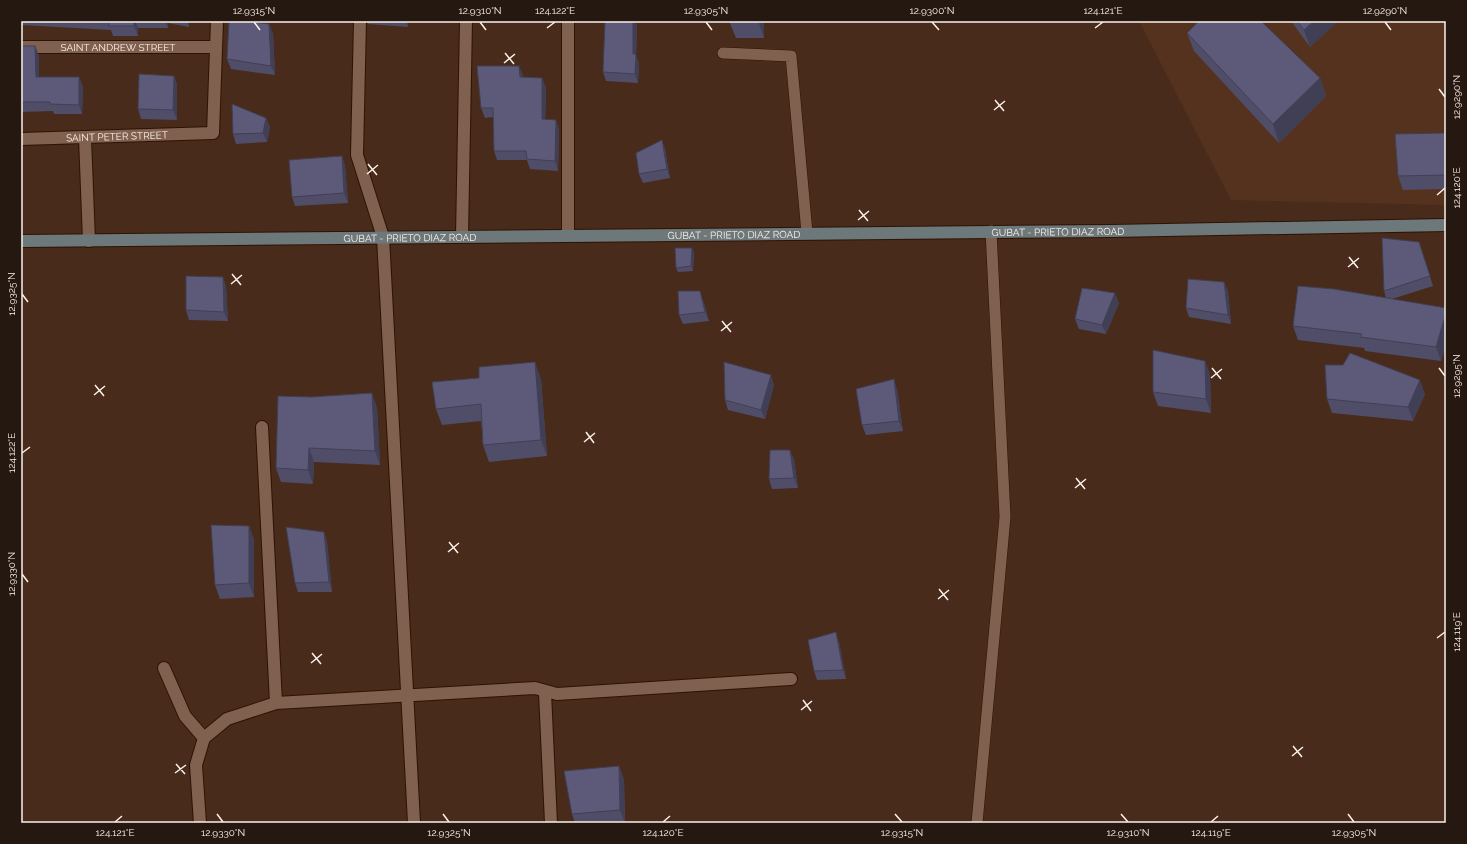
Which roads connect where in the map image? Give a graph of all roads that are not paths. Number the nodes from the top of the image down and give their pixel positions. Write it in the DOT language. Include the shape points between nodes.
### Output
graph roads {
  1 [pos="217,21"];
  2 [pos="360,21"];
  3 [pos="466,21"];
  4 [pos="568,21"];
  5 [pos="21,47"];
  6 [pos="216,47"];
  7 [pos="724,53"];
  8 [pos="85,138"];
  9 [pos="21,139"];
  10 [pos="1446,225"];
  11 [pos="991,231"];
  12 [pos="807,233"];
  13 [pos="568,235"];
  14 [pos="462,236"];
  15 [pos="384,237"];
  16 [pos="89,240"];
  17 [pos="21,241"];
  18 [pos="262,427"];
  19 [pos="164,668"];
  20 [pos="791,679"];
  21 [pos="545,692"];
  22 [pos="408,696"];
  23 [pos="276,703"];
  24 [pos="204,738"];
  25 [pos="200,823"];
  26 [pos="414,823"];
  27 [pos="551,823"];
  28 [pos="977,823"];
  1 -- 6 [label="street"];
  2 -- 15 [label="street" via="357,155"];
  3 -- 14 [label="street"];
  4 -- 13 [label="street"];
  5 -- 6 [label="street, SAINT ANDREW STREET"];
  6 -- 8 [label="street, SAINT PETER STREET" via="214,133"];
  7 -- 12 [label="lane" via="791,56"];
  8 -- 9 [label="street, SAINT PETER STREET"];
  8 -- 16 [label="street"];
  10 -- 11 [label="main road, GUBAT - PRIETO DIAZ ROAD"];
  11 -- 12 [label="main road, GUBAT - PRIETO DIAZ ROAD"];
  11 -- 28 [label="lane" via="1006,517"];
  12 -- 13 [label="main road, GUBAT - PRIETO DIAZ ROAD"];
  13 -- 14 [label="main road, GUBAT - PRIETO DIAZ ROAD"];
  14 -- 15 [label="main road, GUBAT - PRIETO DIAZ ROAD"];
  15 -- 16 [label="main road, GUBAT - PRIETO DIAZ ROAD"];
  15 -- 22 [label="street"];
  16 -- 17 [label="main road, GUBAT - PRIETO DIAZ ROAD"];
  18 -- 23 [label="street"];
  19 -- 24 [label="street" via="185,716"];
  20 -- 21 [label="street" via="557,694"];
  21 -- 22 [label="street" via="535,688"];
  21 -- 27 [label="street"];
  22 -- 23 [label="street"];
  22 -- 26 [label="street"];
  23 -- 24 [label="street" via="228,719"];
  24 -- 25 [label="street" via="196,765"];
}
